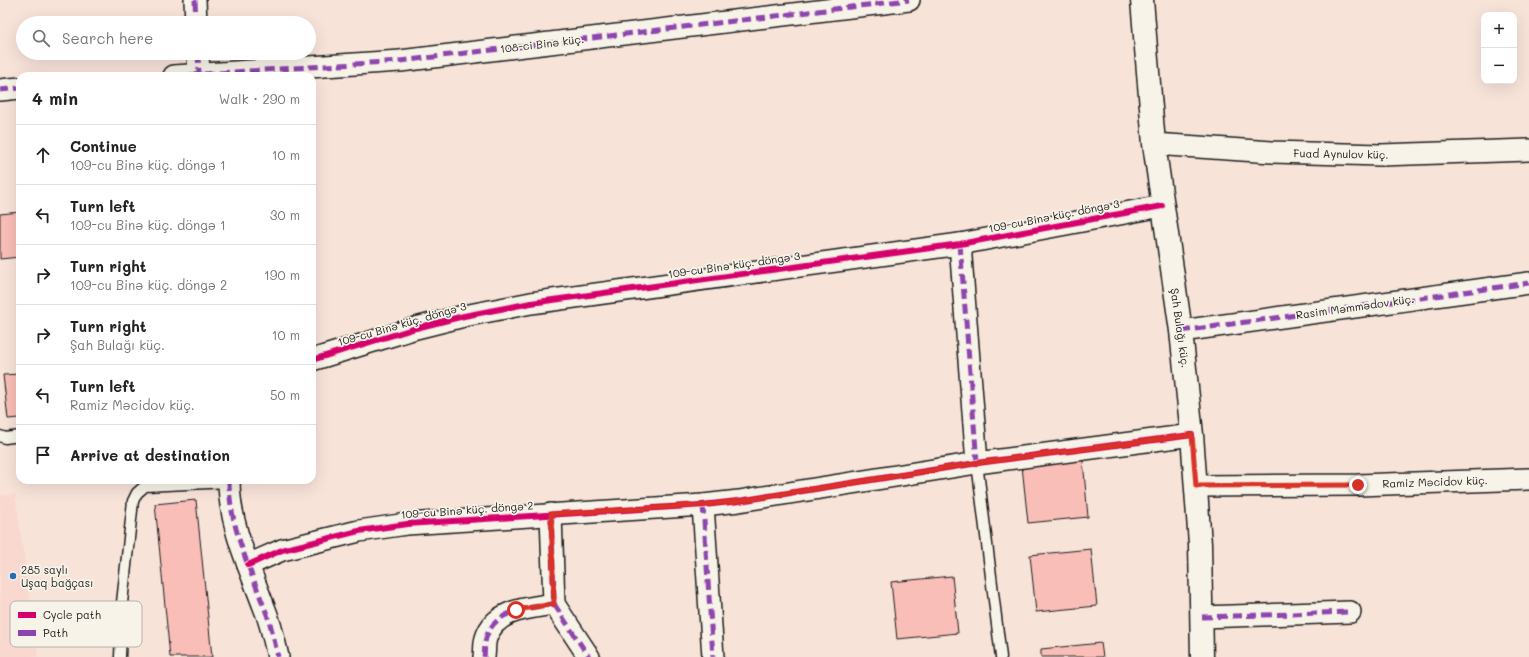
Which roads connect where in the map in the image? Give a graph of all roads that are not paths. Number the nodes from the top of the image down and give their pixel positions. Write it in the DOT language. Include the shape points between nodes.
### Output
graph roads {
  1 [pos="195,0"];
  2 [pos="909,0"];
  3 [pos="1142,0"];
  4 [pos="196,16"];
  5 [pos="198,60"];
  6 [pos="199,72"];
  7 [pos="253,72"];
  8 [pos="16,88"];
  9 [pos="0,90"];
  10 [pos="1154,144"];
  11 [pos="1529,150"];
  12 [pos="1162,206"];
  13 [pos="960,244"];
  14 [pos="1529,283"];
  15 [pos="1181,331"];
  16 [pos="316,359"];
  17 [pos="1192,435"];
  18 [pos="0,436"];
  19 [pos="16,437"];
  20 [pos="977,463"];
  21 [pos="1529,479"];
  22 [pos="179,484"];
  23 [pos="229,484"];
  24 [pos="1196,486"];
  25 [pos="703,505"];
  26 [pos="551,514"];
  27 [pos="248,565"];
  28 [pos="122,601"];
  29 [pos="554,604"];
  30 [pos="1350,612"];
  31 [pos="1202,617"];
  32 [pos="120,647"];
  33 [pos="120,657"];
  34 [pos="278,657"];
  35 [pos="484,657"];
  36 [pos="589,657"];
  37 [pos="712,657"];
  38 [pos="1001,657"];
  39 [pos="1202,657"];
  1 -- 4 [label="street"];
  2 -- 7 [label="street, 108-ci Binə küç." via="400,61"];
  3 -- 10 [label="street, Şah Bulağı küç."];
  5 -- 6 [label="street"];
  8 -- 9 [label="street"];
  10 -- 11 [label="street, Fuad Aynulov küç." via="1381,155"];
  10 -- 12 [label="street, Şah Bulağı küç."];
  12 -- 13 [label="street, 109-cu Binə küç. döngə 3"];
  12 -- 15 [label="street, Şah Bulağı küç."];
  13 -- 16 [label="street, 109-cu Binə küç. döngə 3" via="531,303 416,328"];
  13 -- 20 [label="street"];
  14 -- 15 [label="street, Rasim Məmmədov küç."];
  15 -- 17 [label="street, Şah Bulağı küç."];
  17 -- 20 [label="street, 109-cu Binə küç. döngə 2"];
  17 -- 24 [label="street, Şah Bulağı küç."];
  18 -- 19 [label="lane"];
  20 -- 25 [label="street, 109-cu Binə küç. döngə 2"];
  20 -- 38 [label="lane"];
  21 -- 24 [label="street, Ramiz Məcidov küç." via="1358,485"];
  22 -- 28 [label="lane" via="145,486 133,501"];
  23 -- 27 [label="street" via="237,533"];
  24 -- 31 [label="street, Şah Bulağı küç."];
  25 -- 26 [label="street, 109-cu Binə küç. döngə 2"];
  25 -- 37 [label="street"];
  26 -- 27 [label="street, 109-cu Binə küç. döngə 2" via="407,524 359,531 282,550"];
  26 -- 29 [label="street"];
  27 -- 34 [label="street" via="265,608"];
  29 -- 35 [label="street" via="516,610 502,616 486,638"];
  29 -- 36 [label="street"];
  30 -- 31 [label="street"];
  31 -- 39 [label="street, Şah Bulağı küç."];
  32 -- 33 [label="lane"];
}
